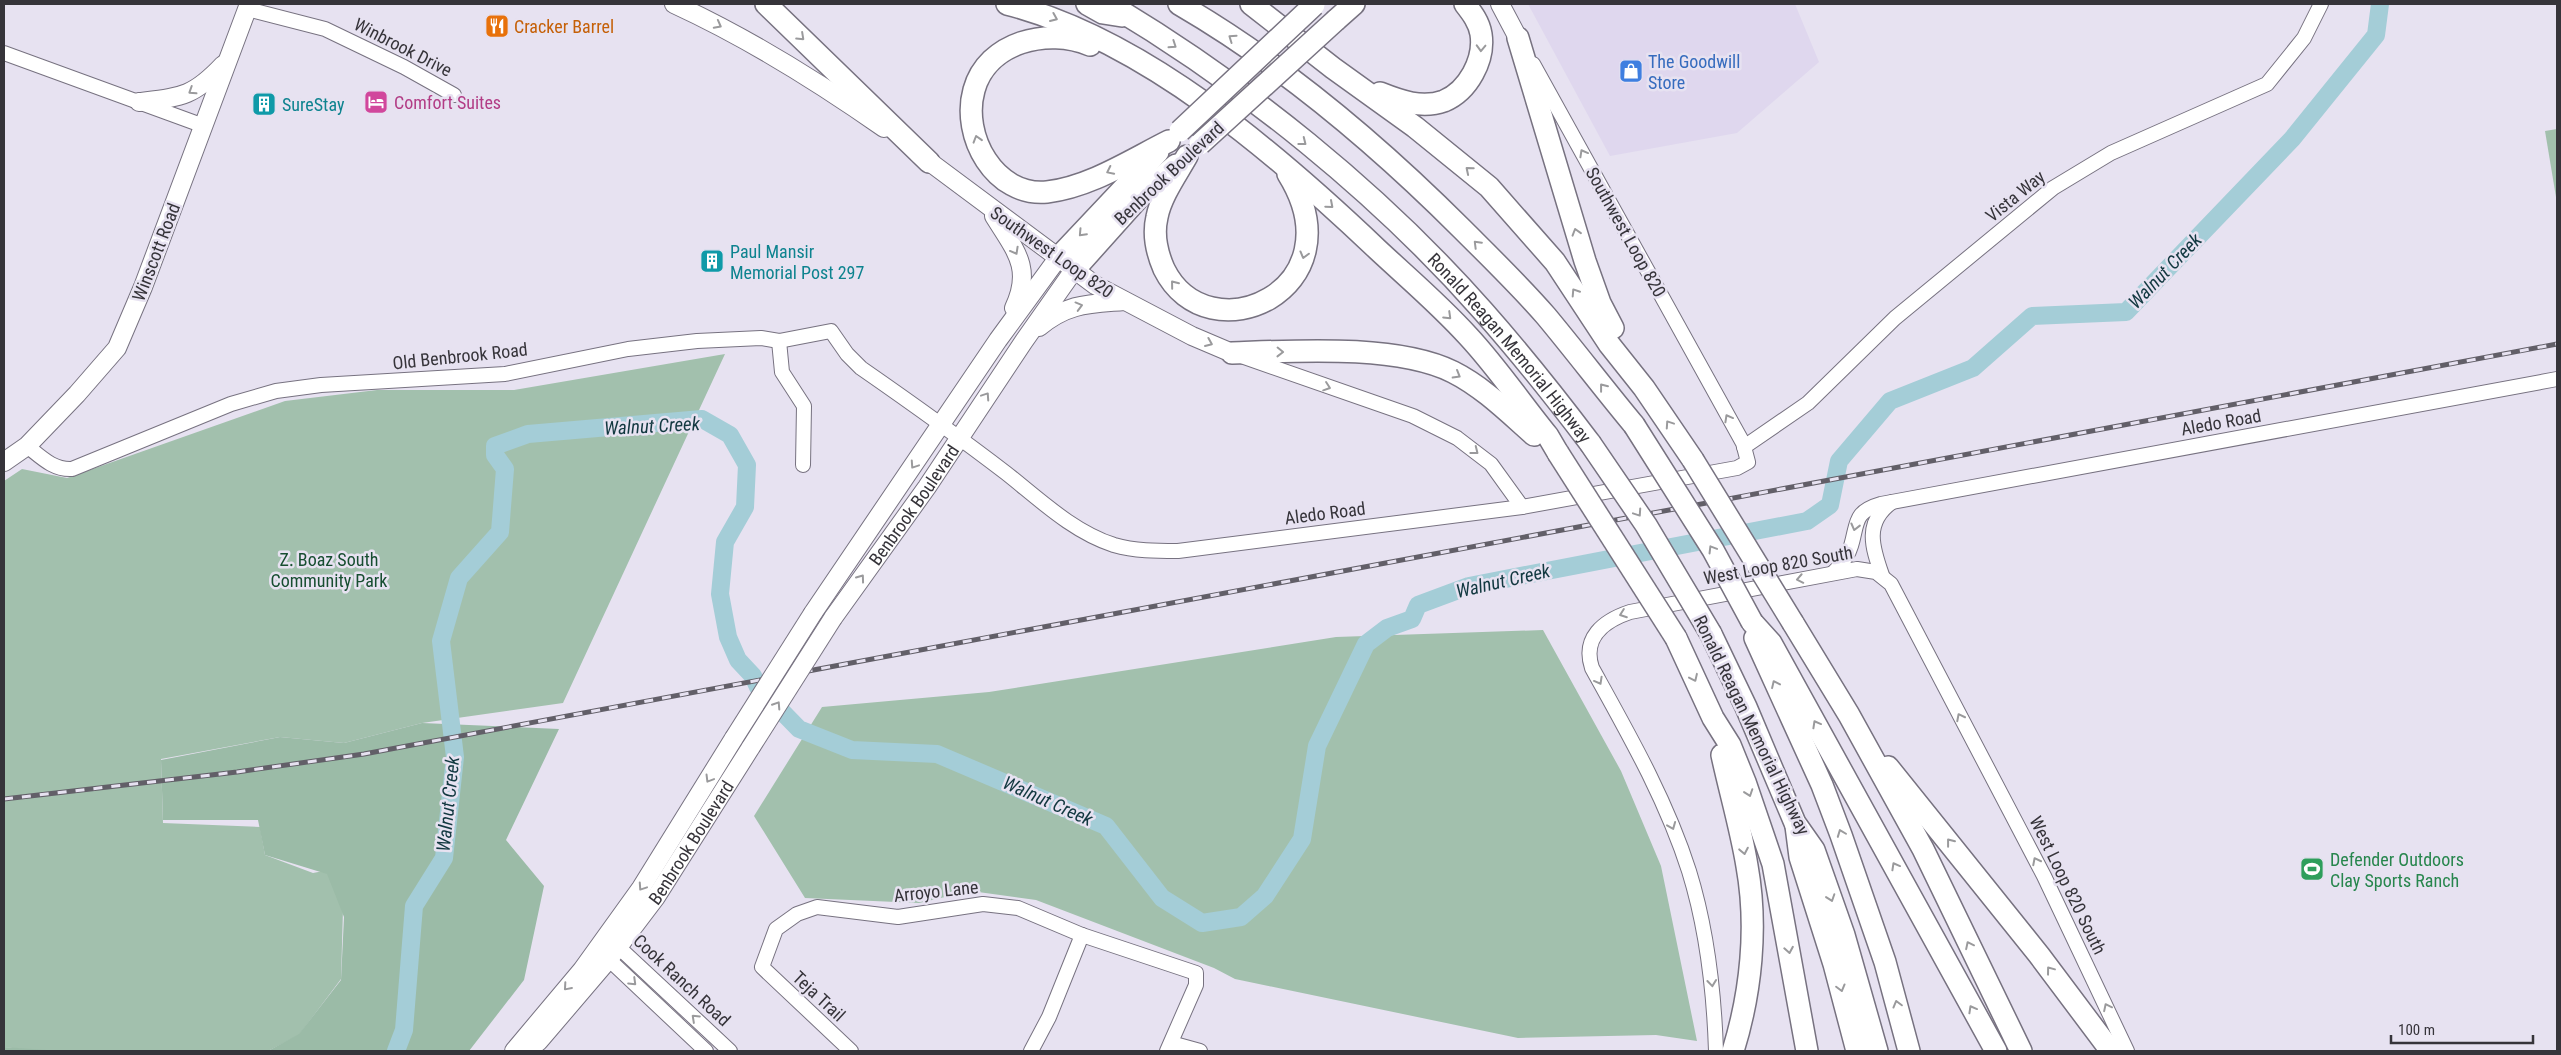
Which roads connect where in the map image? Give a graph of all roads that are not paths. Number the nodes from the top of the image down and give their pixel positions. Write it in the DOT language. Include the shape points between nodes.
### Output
graph roads {
  1 [pos="674,4"];
  2 [pos="766,4"];
  3 [pos="1007,4"];
  4 [pos="1087,4"];
  5 [pos="1109,4"];
  6 [pos="1179,4"];
  7 [pos="1251,4"];
  8 [pos="1314,4"];
  9 [pos="1465,4"];
  10 [pos="1500,4"];
  11 [pos="2321,4"];
  12 [pos="248,6"];
  13 [pos="1348,10"];
  14 [pos="1201,11"];
  15 [pos="1132,18"];
  16 [pos="1518,38"];
  17 [pos="4,53"];
  18 [pos="229,59"];
  19 [pos="1153,69"];
  20 [pos="1360,86"];
  21 [pos="454,95"];
  22 [pos="139,102"];
  23 [pos="204,126"];
  24 [pos="1174,136"];
  25 [pos="1194,150"];
  26 [pos="1280,161"];
  27 [pos="929,162"];
  28 [pos="990,209"];
  29 [pos="1066,264"];
  30 [pos="1125,301"];
  31 [pos="779,340"];
  32 [pos="998,340"];
  33 [pos="1024,341"];
  34 [pos="1232,353"];
  35 [pos="2557,379"];
  36 [pos="1644,388"];
  37 [pos="941,424"];
  38 [pos="958,437"];
  39 [pos="27,446"];
  40 [pos="1744,447"];
  41 [pos="1558,453"];
  42 [pos="4,462"];
  43 [pos="1748,462"];
  44 [pos="804,465"];
  45 [pos="1892,502"];
  46 [pos="1522,507"];
  47 [pos="1833,573"];
  48 [pos="1882,575"];
  49 [pos="1752,622"];
  50 [pos="1849,715"];
  51 [pos="1713,718"];
  52 [pos="1795,823"];
  53 [pos="1082,935"];
  54 [pos="608,948"];
  55 [pos="762,967"];
  56 [pos="1169,1047"];
  57 [pos="514,1051"];
  58 [pos="527,1051"];
  59 [pos="706,1051"];
  60 [pos="730,1051"];
  61 [pos="851,1051"];
  62 [pos="1031,1051"];
  63 [pos="1200,1051"];
  64 [pos="1716,1051"];
  65 [pos="1733,1051"];
  66 [pos="1807,1051"];
  67 [pos="1857,1051"];
  68 [pos="1877,1051"];
  69 [pos="1909,1051"];
  70 [pos="1996,1051"];
  71 [pos="2021,1051"];
  72 [pos="2111,1051"];
  73 [pos="2127,1051"];
  1 -- 27 [label="main road, Southwest Loop 820, one-way" via="797,69"];
  2 -- 27 [label="highway, one-way"];
  3 -- 19 [label="highway, one-way" via="1036,11 1083,31"];
  4 -- 15 [label="highway" via="1103,13"];
  5 -- 15 [label="highway, Ronald Reagan Memorial Highway"];
  6 -- 14 [label="highway, Ronald Reagan Memorial Highway"];
  7 -- 20 [label="highway"];
  8 -- 24 [label="highway, Benbrook Boulevard, bridge"];
  9 -- 20 [label="highway, one-way" via="1481,34 1481,55 1474,73 1461,89 1444,100 1411,104"];
  10 -- 16 [label="main road, Southwest Loop 820"];
  11 -- 40 [label="street, Vista Way" via="2304,38 2267,84 2112,153 2053,188 1895,318 1808,402"];
  12 -- 18 [label="main road, Winscott Road"];
  12 -- 21 [label="street, Winbrook Drive" via="325,29"];
  13 -- 25 [label="highway, Benbrook Boulevard, bridge"];
  49 -- 14 [label="highway, Ronald Reagan Memorial Highway, one-way, bridge" via="1713,550 1634,425 1523,291 1367,140"];
  15 -- 52 [label="highway, Ronald Reagan Memorial Highway, one-way, bridge" via="1199,62 1358,187 1482,310 1590,443 1646,525 1711,634"];
  36 -- 16 [label="highway, one-way" via="1600,303"];
  40 -- 16 [label="street, Southwest Loop 820, one-way"];
  17 -- 22 [label="street"];
  18 -- 22 [label="main road, one-way" via="208,80 185,96"];
  18 -- 23 [label="main road, Winscott Road"];
  24 -- 19 [label="highway, one-way" via="1088,181 1044,192 1006,182 993,170 974,133 974,90 982,72 994,58 1021,42 1049,38 1077,41 1132,64"];
  19 -- 26 [label="highway"];
  36 -- 20 [label="highway, one-way" via="1609,344 1555,262 1489,187"];
  22 -- 23 [label="street"];
  23 -- 39 [label="main road, Winscott Road" via="144,287 117,348"];
  24 -- 29 [label="highway, Benbrook Boulevard, one-way"];
  26 -- 25 [label="highway, one-way" via="1299,191 1305,208 1307,243 1303,260 1292,281 1277,295 1237,310 1218,309 1198,303 1180,290 1167,275 1159,258 1157,216"];
  25 -- 29 [label="highway, Benbrook Boulevard"];
  26 -- 41 [label="highway, one-way" via="1347,219 1468,336"];
  27 -- 28 [label="main road, Southwest Loop 820"];
  28 -- 29 [label="main road, Southwest Loop 820"];
  28 -- 32 [label="main road, one-way" via="1018,254 1024,278 1020,295"];
  29 -- 30 [label="main road, Southwest Loop 820"];
  29 -- 32 [label="main road, Benbrook Boulevard"];
  29 -- 33 [label="main road, Benbrook Boulevard"];
  33 -- 30 [label="main road, one-way" via="1052,317 1073,307 1090,302"];
  30 -- 34 [label="main road, Southwest Loop 820, one-way"];
  31 -- 37 [label="street, Old Benbrook Road" via="831,331 861,368"];
  31 -- 39 [label="street, Old Benbrook Road" via="698,341 628,349 505,374 321,385 276,391 231,404 72,469 62,470 48,464"];
  31 -- 44 [label="street" via="782,372 804,406"];
  32 -- 37 [label="main road, Benbrook Boulevard"];
  38 -- 33 [label="main road, Benbrook Boulevard, one-way"];
  34 -- 41 [label="highway, one-way" via="1374,353 1420,359 1454,372"];
  34 -- 46 [label="street, Southwest Loop 820, one-way" via="1413,416 1457,438 1491,464"];
  35 -- 45 [label="street, Aledo Road"];
  50 -- 36 [label="highway, one-way, bridge" via="1693,460"];
  37 -- 38 [label="street, Aledo Road"];
  37 -- 54 [label="main road, Benbrook Boulevard, one-way, bridge" via="813,613 641,888"];
  38 -- 46 [label="street, Aledo Road" via="1083,531 1113,545 1135,550 1178,551"];
  54 -- 38 [label="main road, Benbrook Boulevard, one-way, bridge" via="656,897 833,618 927,487"];
  39 -- 42 [label="main road, Winscott Road"];
  40 -- 43 [label="street, Southwest Loop 820"];
  41 -- 51 [label="highway, one-way, bridge" via="1676,638"];
  43 -- 46 [label="street, Aledo Road" via="1737,468"];
  45 -- 47 [label="street, Aledo Road, one-way" via="1873,506 1861,514 1848,553"];
  45 -- 48 [label="street" via="1881,511 1872,530 1872,546"];
  47 -- 48 [label="street, West Loop 820 South" via="1867,570"];
  47 -- 64 [label="street, West Loop 820 South, one-way" via="1630,612 1606,623 1591,640 1592,668 1654,784 1689,871 1710,966"];
  73 -- 48 [label="street, West Loop 820 South, one-way" via="2024,836 1891,584"];
  69 -- 49 [label="highway, Ronald Reagan Memorial Highway, one-way" via="1885,962 1842,835 1756,644"];
  70 -- 49 [label="highway, one-way" via="1771,643"];
  71 -- 50 [label="highway, one-way" via="1922,849"];
  72 -- 50 [label="highway, one-way"];
  51 -- 65 [label="highway, one-way" via="1742,842 1751,904 1748,980"];
  51 -- 66 [label="highway, one-way" via="1730,745 1745,782 1772,864"];
  52 -- 67 [label="highway, one-way" via="1800,857 1832,956"];
  52 -- 68 [label="highway, Ronald Reagan Memorial Highway, one-way" via="1814,850 1844,935"];
  53 -- 55 [label="street, Arroyo Lane" via="1018,908 983,904 898,917 817,907 797,914 776,928"];
  53 -- 56 [label="street, Arroyo Lane" via="1196,973 1196,985"];
  53 -- 62 [label="street" via="1049,1017"];
  54 -- 57 [label="main road, Benbrook Boulevard, one-way"];
  54 -- 58 [label="main road, Benbrook Boulevard" via="539,1042"];
  54 -- 59 [label="street, Cook Ranch Road, one-way"];
  60 -- 54 [label="street, Cook Ranch Road, one-way"];
  55 -- 61 [label="street, Teja Trail"];
  56 -- 63 [label="street"];
}
